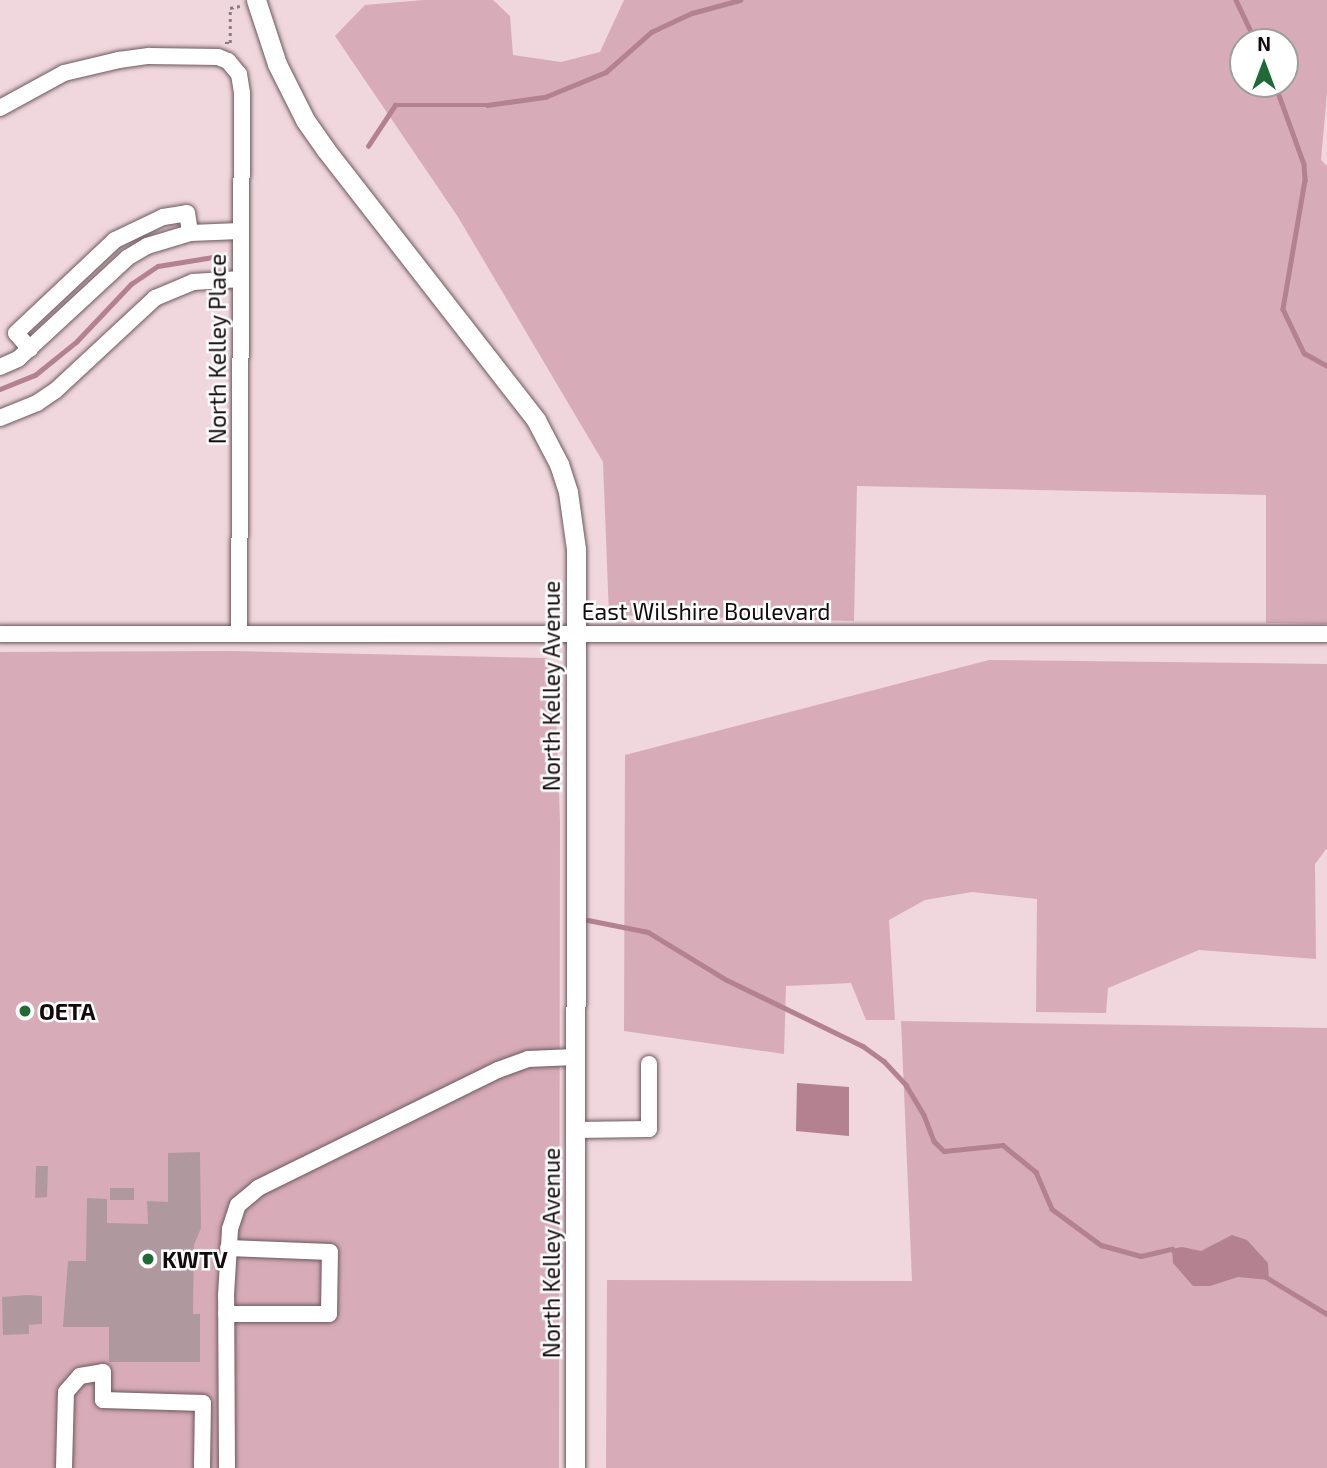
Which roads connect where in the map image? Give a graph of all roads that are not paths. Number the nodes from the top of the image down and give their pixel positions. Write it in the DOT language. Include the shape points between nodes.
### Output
graph roads {
  1 [pos="256,0"];
  2 [pos="0,108"];
  3 [pos="240,231"];
  4 [pos="190,233"];
  5 [pos="241,279"];
  6 [pos="30,349"];
  7 [pos="0,367"];
  8 [pos="0,418"];
  9 [pos="576,633"];
  10 [pos="0,634"];
  11 [pos="239,634"];
  12 [pos="1327,634"];
  13 [pos="575,1057"];
  14 [pos="649,1064"];
  15 [pos="575,1130"];
  16 [pos="228,1248"];
  17 [pos="226,1314"];
  18 [pos="64,1468"];
  19 [pos="202,1468"];
  20 [pos="227,1468"];
  21 [pos="575,1468"];
  1 -- 9 [label="main road, North Kelley Avenue" via="277,64 305,120 547,439 562,473 573,520"];
  2 -- 3 [label="street, North Kelley Place" via="64,73 119,60 218,57 234,66 242,93"];
  3 -- 4 [label="street"];
  3 -- 5 [label="street, North Kelley Place"];
  4 -- 6 [label="street" via="147,246 127,258"];
  4 -- 6 [label="street" via="187,213 163,217 115,240 16,333"];
  5 -- 8 [label="street" via="193,282 155,298 55,391 37,404"];
  5 -- 11 [label="street, North Kelley Place"];
  6 -- 7 [label="street"];
  9 -- 11 [label="street, East Wilshire Boulevard"];
  9 -- 12 [label="street, East Wilshire Boulevard"];
  9 -- 13 [label="main road, North Kelley Avenue"];
  10 -- 11 [label="street, East Wilshire Boulevard"];
  13 -- 15 [label="main road, North Kelley Avenue"];
  13 -- 16 [label="street" via="528,1059 498,1070 258,1188 233,1215"];
  14 -- 15 [label="street" via="649,1129"];
  15 -- 21 [label="main road, North Kelley Avenue"];
  16 -- 17 [label="street"];
  16 -- 17 [label="street" via="330,1252 329,1314"];
  17 -- 20 [label="street"];
  18 -- 19 [label="street" via="65,1392 80,1376 103,1371 103,1400 203,1403"];
}
